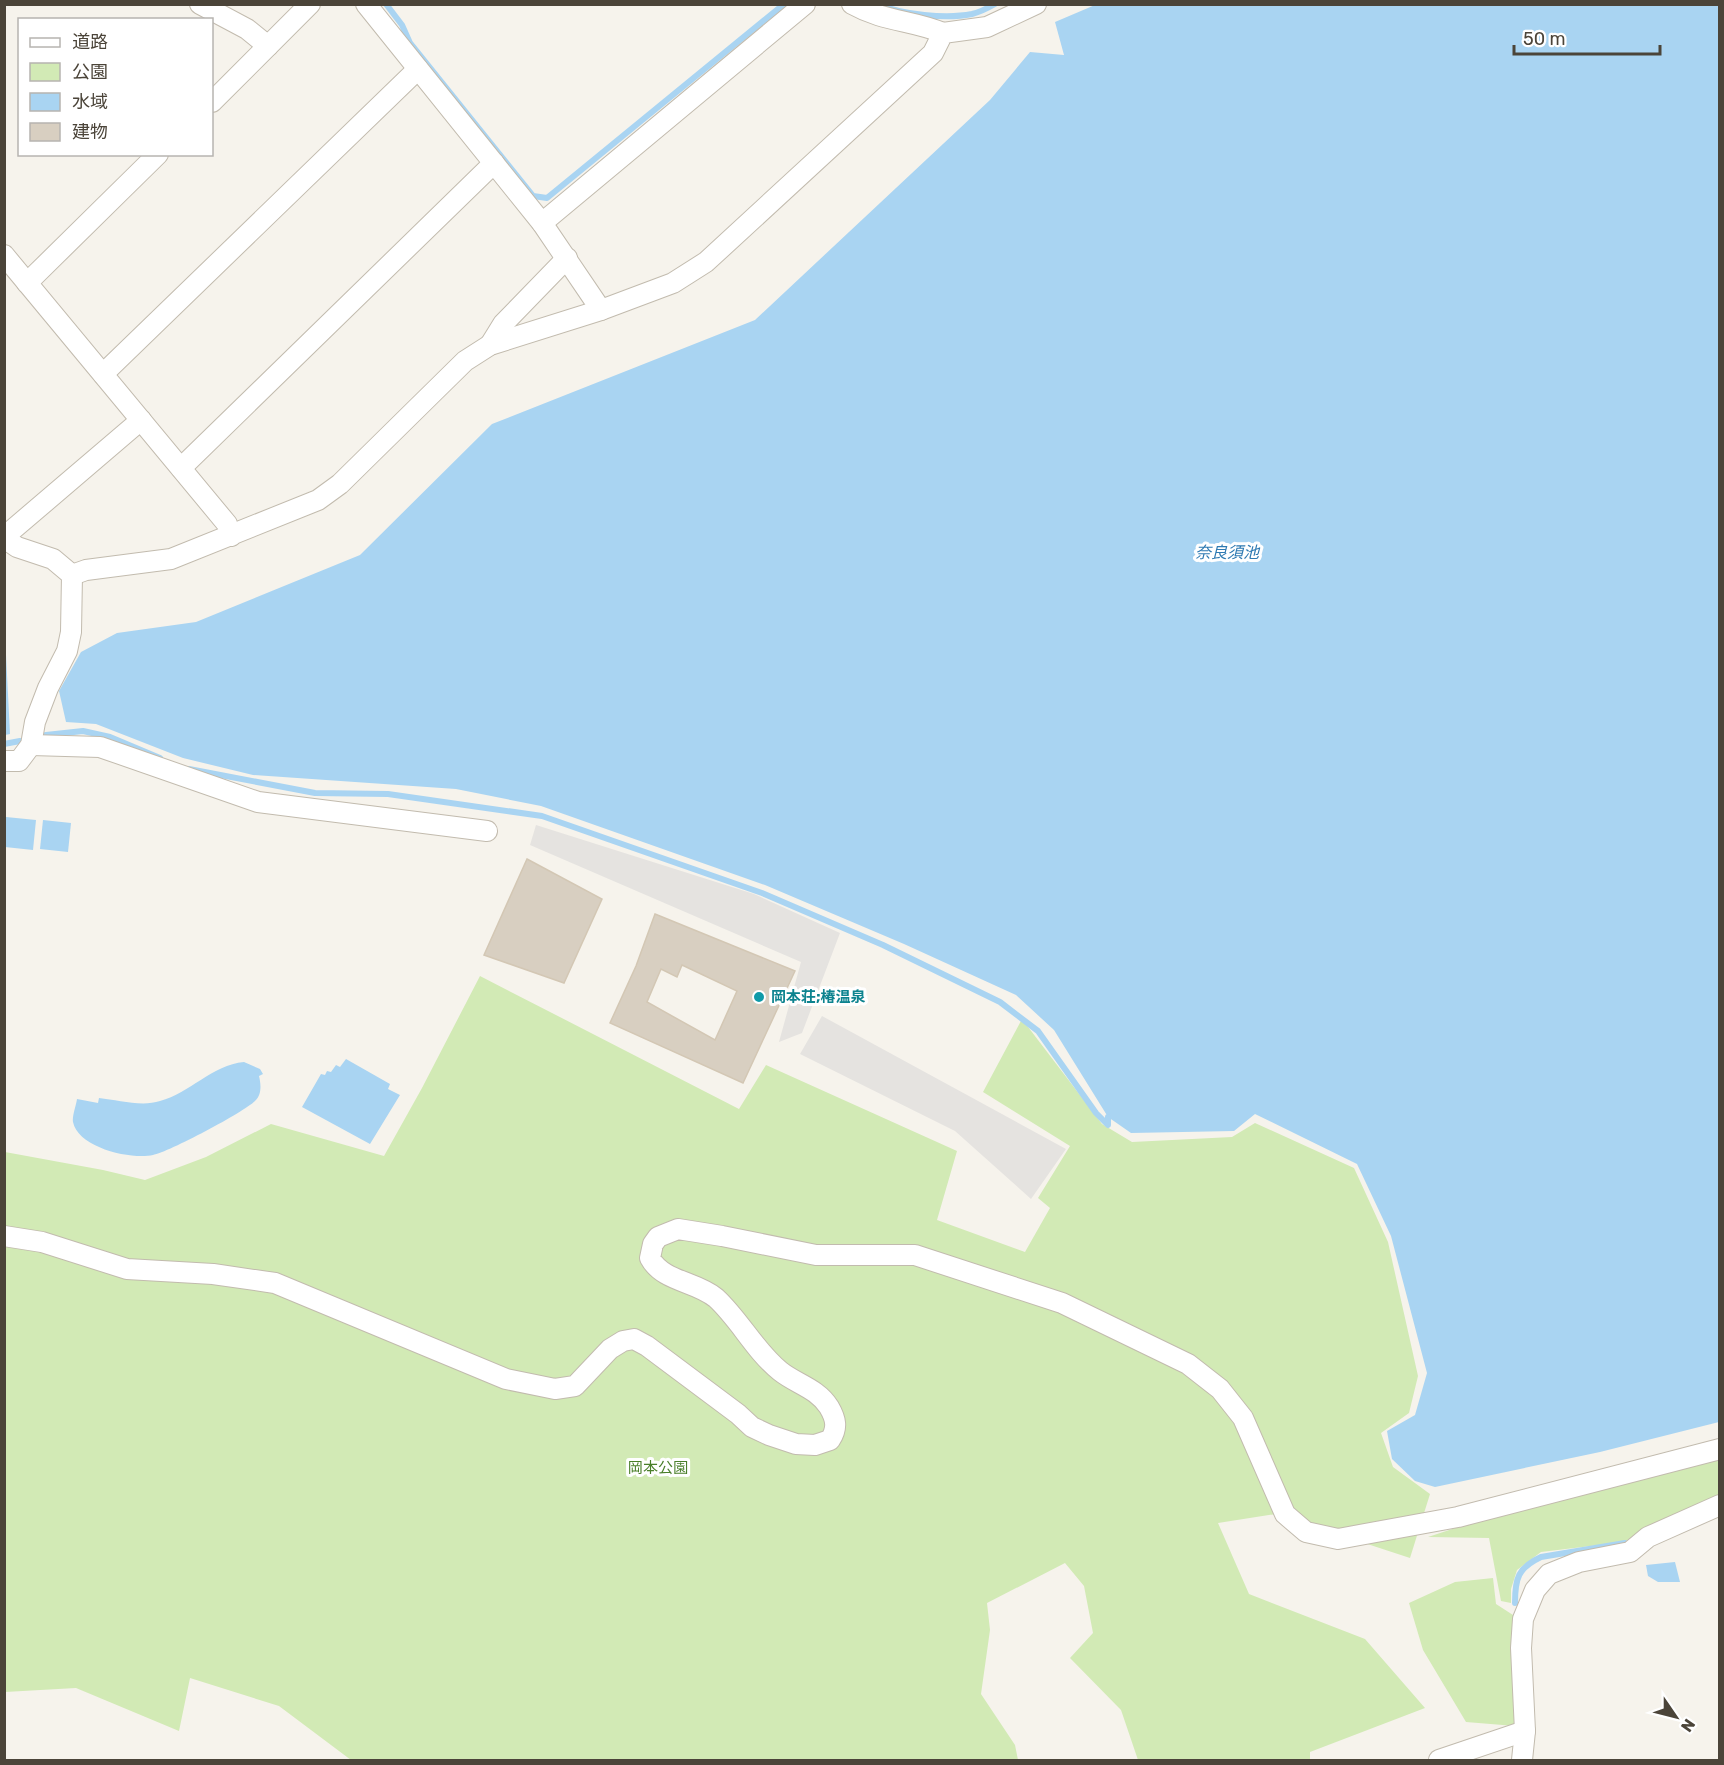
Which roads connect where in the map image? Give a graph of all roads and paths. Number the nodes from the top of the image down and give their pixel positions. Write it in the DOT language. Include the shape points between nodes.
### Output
graph roads {
  1 [pos="200,4"];
  2 [pos="310,4"];
  3 [pos="366,4"];
  4 [pos="805,4"];
  5 [pos="852,4"];
  6 [pos="1036,4"];
  7 [pos="943,33"];
  8 [pos="268,46"];
  9 [pos="418,69"];
  10 [pos="213,101"];
  11 [pos="156,156"];
  12 [pos="494,164"];
  13 [pos="542,223"];
  14 [pos="4,255"];
  15 [pos="567,258"];
  16 [pos="27,283"];
  17 [pos="601,310"];
  18 [pos="490,345"];
  19 [pos="103,374"];
  20 [pos="141,420"];
  21 [pos="181,468"];
  22 [pos="231,536"];
  23 [pos="4,537"];
  24 [pos="72,575"];
  25 [pos="31,745"];
  26 [pos="4,762"];
  27 [pos="487,831"];
  28 [pos="4,1236"];
  29 [pos="1719,1449"];
  30 [pos="1719,1505"];
  31 [pos="1525,1731"];
  32 [pos="1439,1761"];
  33 [pos="1522,1761"];
  1 -- 8 [label="street"];
  2 -- 8 [label="street"];
  3 -- 9 [label="street"];
  4 -- 13 [label="street"];
  5 -- 7 [label="street" via="870,15"];
  6 -- 7 [label="street" via="987,27"];
  7 -- 17 [label="street" via="933,53 706,262 673,283"];
  8 -- 10 [label="street"];
  9 -- 12 [label="street"];
  9 -- 19 [label="street"];
  11 -- 16 [label="street"];
  12 -- 13 [label="street"];
  12 -- 21 [label="street"];
  13 -- 15 [label="street"];
  14 -- 16 [label="street"];
  15 -- 17 [label="street"];
  15 -- 18 [label="street" via="503,324"];
  16 -- 19 [label="street"];
  17 -- 18 [label="street"];
  18 -- 22 [label="street" via="465,361 340,484 318,500"];
  19 -- 20 [label="street"];
  20 -- 21 [label="street"];
  20 -- 23 [label="street"];
  21 -- 22 [label="street" via="227,524"];
  22 -- 24 [label="street" via="171,559"];
  23 -- 24 [label="street" via="17,547 53,559"];
  24 -- 25 [label="street" via="67,651 48,688"];
  25 -- 26 [label="street" via="19,761"];
  25 -- 27 [label="street" via="100,747 258,802"];
  28 -- 29 [label="street" via="42,1242 128,1269 275,1282 506,1379 536,1386 575,1386 610,1349 634,1340 752,1427 796,1444 830,1440 836,1421 827,1404 781,1372 716,1298 660,1271 650,1258 653,1244 658,1237 678,1229 816,1255 915,1255 1062,1303 1188,1364 1220,1389 1243,1418 1285,1514 1306,1532 1338,1539 1458,1517"];
  30 -- 31 [label="street" via="1648,1537 1630,1552 1579,1562 1549,1574 1535,1590 1523,1619"];
  31 -- 32 [label="street"];
  31 -- 33 [label="street"];
}
